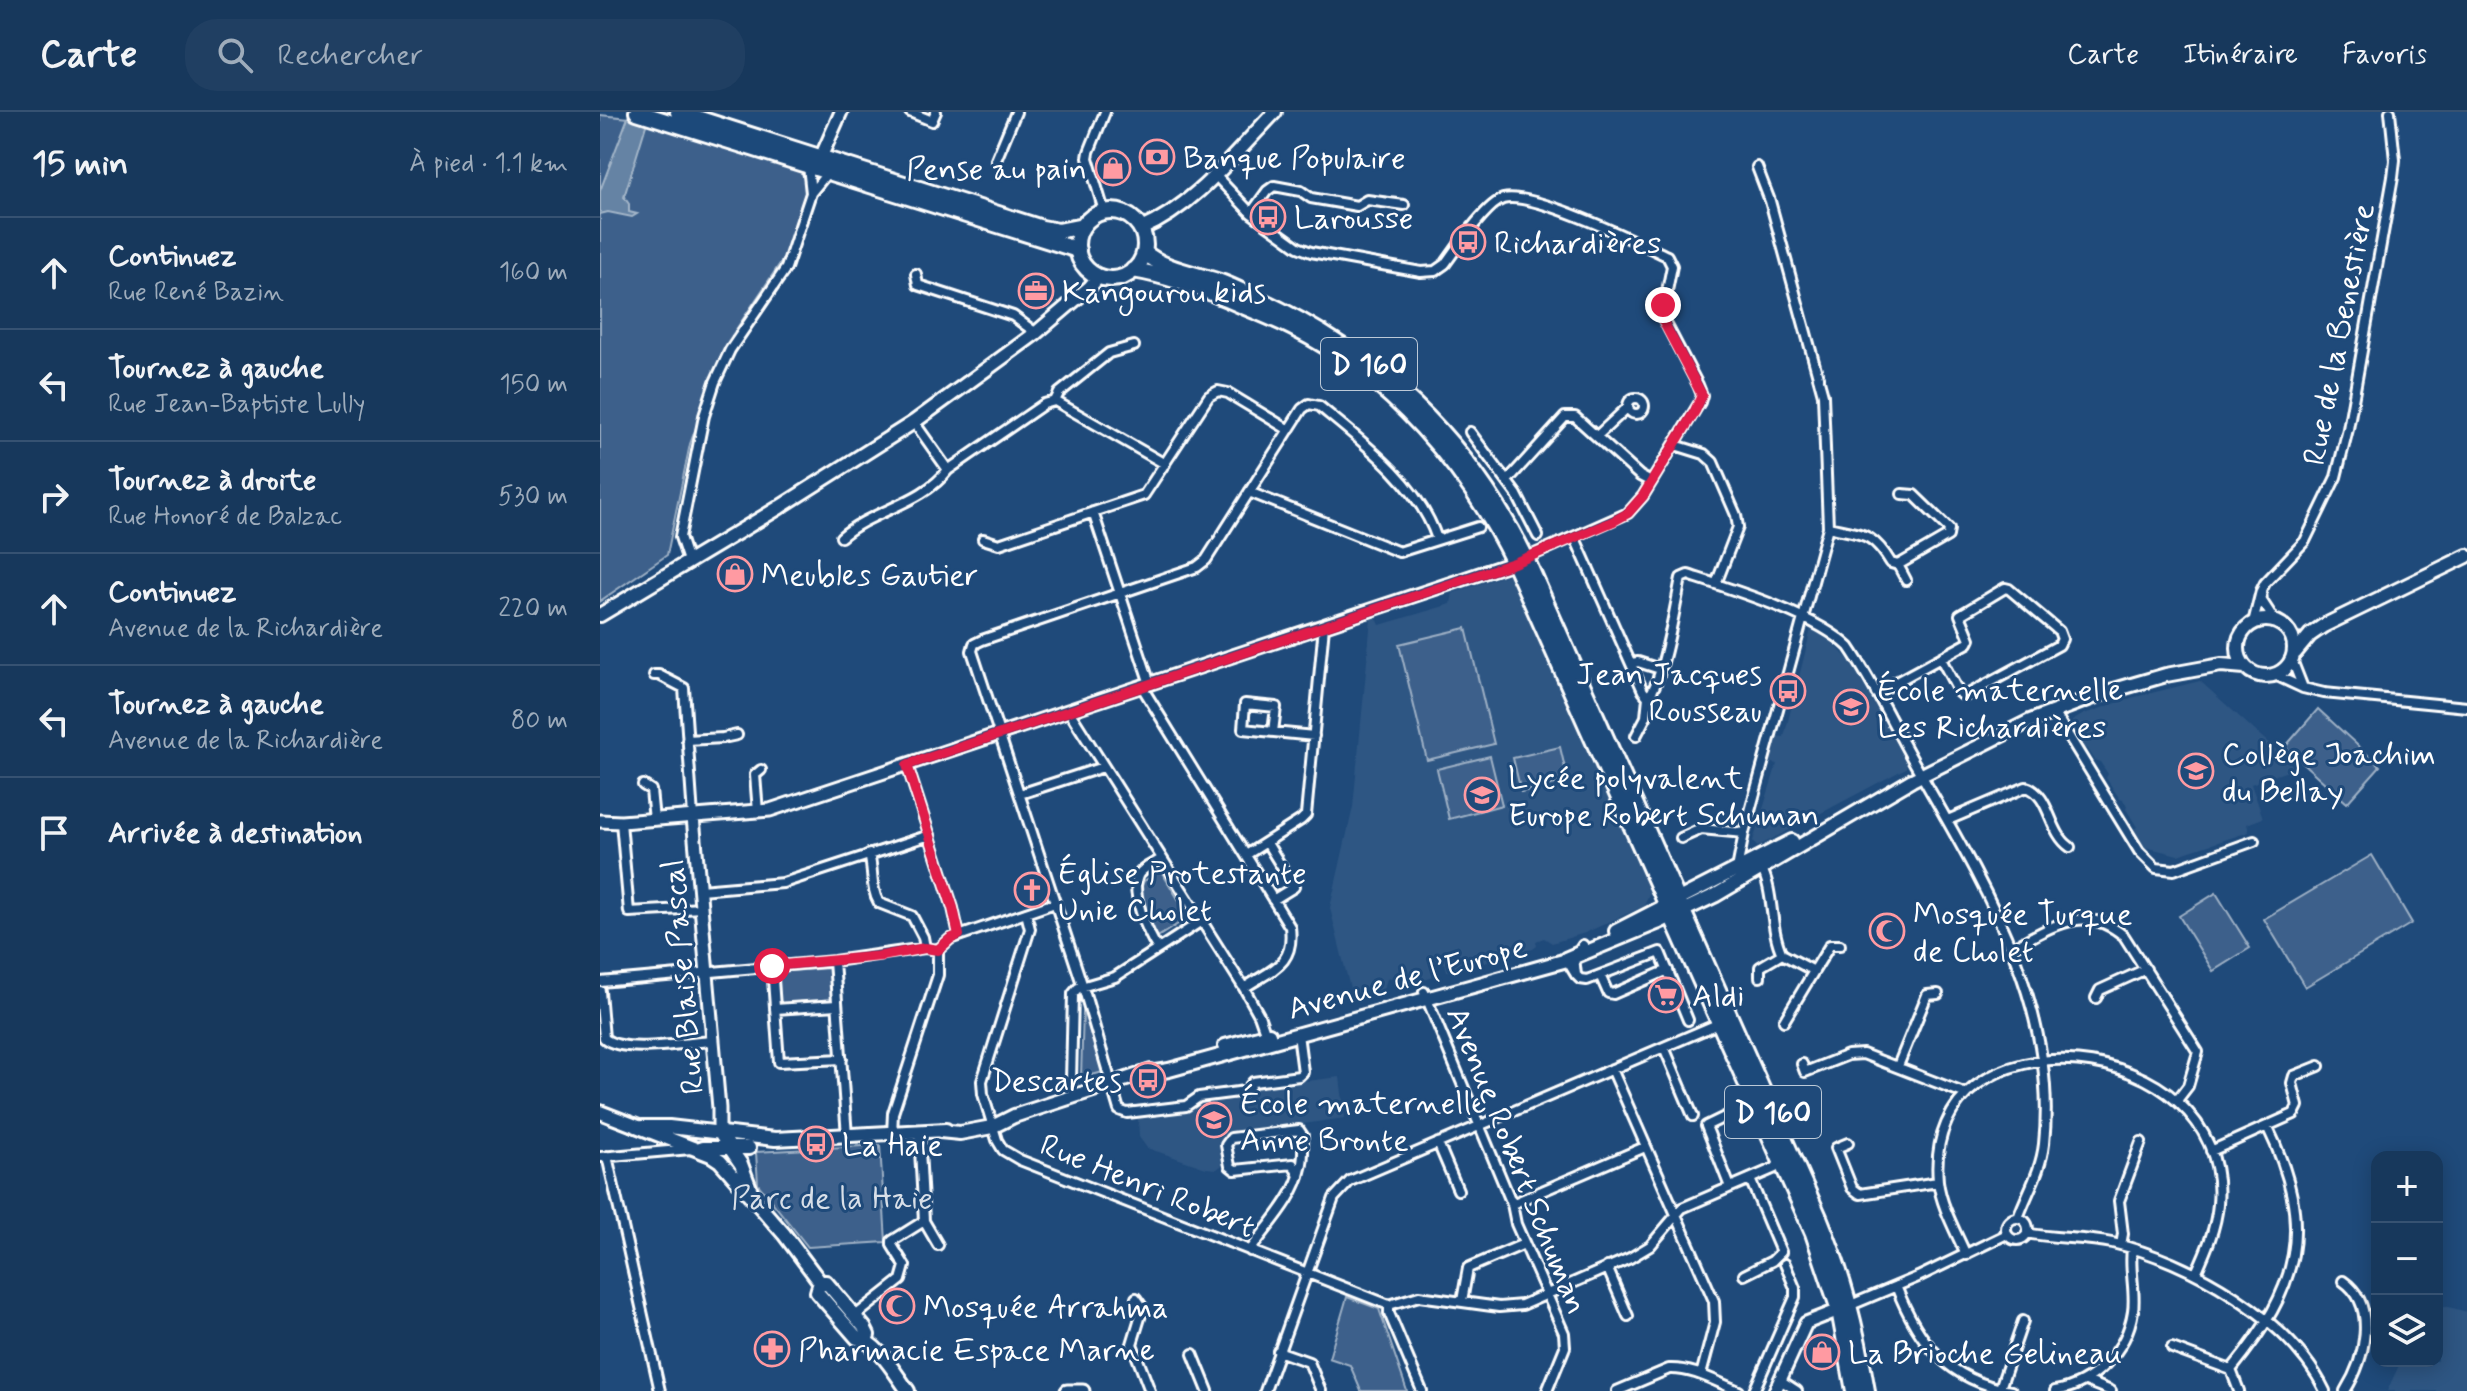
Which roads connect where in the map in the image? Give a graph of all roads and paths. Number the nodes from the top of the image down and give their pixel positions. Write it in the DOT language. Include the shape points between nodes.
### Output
graph roads {
  1 [pos="637,112"];
  2 [pos="841,112"];
  3 [pos="910,112"];
  4 [pos="936,112"];
  5 [pos="1016,112"];
  6 [pos="1105,112"];
  7 [pos="1275,112"];
  8 [pos="2390,112"];
  9 [pos="673,117"];
  10 [pos="996,160"];
  11 [pos="814,161"];
  12 [pos="1757,167"];
  13 [pos="828,172"];
  14 [pos="1214,174"];
  15 [pos="811,193"];
  16 [pos="1404,205"];
  17 [pos="1104,211"];
  18 [pos="1251,213"];
  19 [pos="1083,226"];
  20 [pos="1141,229"];
  21 [pos="1078,250"];
  22 [pos="1144,252"];
  23 [pos="1133,270"];
  24 [pos="916,274"];
  25 [pos="1099,276"];
  26 [pos="1036,333"];
  27 [pos="1134,346"];
  28 [pos="1055,401"];
  29 [pos="1628,407"];
  30 [pos="914,422"];
  31 [pos="1289,430"];
  32 [pos="1470,432"];
  33 [pos="1597,436"];
  34 [pos="1675,445"];
  35 [pos="1165,464"];
  36 [pos="948,470"];
  37 [pos="1507,481"];
  38 [pos="1651,482"];
  39 [pos="1249,492"];
  40 [pos="1902,494"];
  41 [pos="1093,512"];
  42 [pos="1478,527"];
  43 [pos="1828,527"];
  44 [pos="1538,536"];
  45 [pos="841,537"];
  46 [pos="1575,538"];
  47 [pos="983,539"];
  48 [pos="1437,539"];
  49 [pos="2467,556"];
  50 [pos="1520,560"];
  51 [pos="688,561"];
  52 [pos="1898,565"];
  53 [pos="1906,580"];
  54 [pos="1716,584"];
  55 [pos="2261,591"];
  56 [pos="1120,594"];
  57 [pos="600,615"];
  58 [pos="1803,618"];
  59 [pos="2275,621"];
  60 [pos="2253,623"];
  61 [pos="1324,626"];
  62 [pos="2323,626"];
  63 [pos="2288,629"];
  64 [pos="2238,641"];
  65 [pos="2294,656"];
  66 [pos="1941,659"];
  67 [pos="1631,663"];
  68 [pos="2245,667"];
  69 [pos="1660,669"];
  70 [pos="2188,670"];
  71 [pos="654,675"];
  72 [pos="2275,675"];
  73 [pos="1146,685"];
  74 [pos="2303,688"];
  75 [pos="1876,693"];
  76 [pos="1648,697"];
  77 [pos="2467,707"];
  78 [pos="1069,711"];
  79 [pos="2054,712"];
  80 [pos="1273,732"];
  81 [pos="999,734"];
  82 [pos="737,735"];
  83 [pos="1314,736"];
  84 [pos="1636,736"];
  85 [pos="687,740"];
  86 [pos="907,765"];
  87 [pos="1103,767"];
  88 [pos="761,770"];
  89 [pos="1921,774"];
  90 [pos="643,785"];
  91 [pos="1020,794"];
  92 [pos="758,812"];
  93 [pos="693,817"];
  94 [pos="654,820"];
  95 [pos="1948,820"];
  96 [pos="600,821"];
  97 [pos="621,822"];
  98 [pos="1744,833"];
  99 [pos="930,835"];
  100 [pos="1681,838"];
  101 [pos="2254,841"];
  102 [pos="1267,843"];
  103 [pos="2070,847"];
  104 [pos="869,854"];
  105 [pos="1246,855"];
  106 [pos="1161,859"];
  107 [pos="1759,864"];
  108 [pos="1743,872"];
  109 [pos="700,890"];
  110 [pos="1273,900"];
  111 [pos="1055,903"];
  112 [pos="1675,905"];
  113 [pos="702,908"];
  114 [pos="1026,913"];
  115 [pos="1200,922"];
  116 [pos="959,935"];
  117 [pos="1583,945"];
  118 [pos="1840,945"];
  119 [pos="2011,948"];
  120 [pos="920,949"];
  121 [pos="1158,949"];
  122 [pos="938,950"];
  123 [pos="1782,954"];
  124 [pos="1570,958"];
  125 [pos="834,961"];
  126 [pos="772,966"];
  127 [pos="2146,969"];
  128 [pos="1668,970"];
  129 [pos="1814,971"];
  130 [pos="707,972"];
  131 [pos="1600,975"];
  132 [pos="1760,977"];
  133 [pos="600,982"];
  134 [pos="1083,987"];
  135 [pos="1244,988"];
  136 [pos="600,991"];
  137 [pos="1938,994"];
  138 [pos="1424,996"];
  139 [pos="2096,998"];
  140 [pos="837,1005"];
  141 [pos="775,1009"];
  142 [pos="1688,1020"];
  143 [pos="1784,1021"];
  144 [pos="1720,1023"];
  145 [pos="1298,1034"];
  146 [pos="1266,1035"];
  147 [pos="713,1041"];
  148 [pos="1664,1047"];
  149 [pos="842,1059"];
  150 [pos="2041,1061"];
  151 [pos="1802,1064"];
  152 [pos="1898,1066"];
  153 [pos="2319,1066"];
  154 [pos="1612,1069"];
  155 [pos="1144,1074"];
  156 [pos="1071,1081"];
  157 [pos="1113,1083"];
  158 [pos="1966,1094"];
  159 [pos="2178,1099"];
  160 [pos="1741,1109"];
  161 [pos="600,1112"];
  162 [pos="1693,1116"];
  163 [pos="991,1124"];
  164 [pos="1480,1125"];
  165 [pos="2267,1126"];
  166 [pos="642,1127"];
  167 [pos="719,1132"];
  168 [pos="919,1132"];
  169 [pos="892,1134"];
  170 [pos="847,1136"];
  171 [pos="775,1139"];
  172 [pos="2141,1142"];
  173 [pos="1438,1143"];
  174 [pos="1848,1143"];
  175 [pos="1645,1147"];
  176 [pos="695,1148"];
  177 [pos="730,1148"];
  178 [pos="749,1148"];
  179 [pos="2211,1151"];
  180 [pos="604,1156"];
  181 [pos="1781,1161"];
  182 [pos="741,1164"];
  183 [pos="1299,1176"];
  184 [pos="1750,1179"];
  185 [pos="1938,1182"];
  186 [pos="1730,1187"];
  187 [pos="1458,1190"];
  188 [pos="753,1198"];
  189 [pos="1512,1204"];
  190 [pos="1675,1214"];
  191 [pos="2018,1218"];
  192 [pos="924,1221"];
  193 [pos="2027,1233"];
  194 [pos="2007,1234"];
  195 [pos="1524,1244"];
  196 [pos="938,1245"];
  197 [pos="2121,1245"];
  198 [pos="2132,1249"];
  199 [pos="1250,1251"];
  200 [pos="1966,1255"];
  201 [pos="1785,1264"];
  202 [pos="1607,1267"];
  203 [pos="1306,1273"];
  204 [pos="2196,1273"];
  205 [pos="1744,1275"];
  206 [pos="2343,1281"];
  207 [pos="820,1282"];
  208 [pos="1896,1286"];
  209 [pos="1546,1294"];
  210 [pos="1136,1298"];
  211 [pos="1462,1301"];
  212 [pos="1389,1305"];
  213 [pos="1845,1308"];
  214 [pos="1628,1316"];
  215 [pos="854,1317"];
  216 [pos="2023,1321"];
  217 [pos="2268,1323"];
  218 [pos="1781,1327"];
  219 [pos="1799,1335"];
  220 [pos="866,1340"];
  221 [pos="2172,1348"];
  222 [pos="1278,1351"];
  223 [pos="1193,1354"];
  224 [pos="2231,1370"];
  225 [pos="1701,1375"];
  226 [pos="2086,1381"];
  227 [pos="1778,1385"];
  228 [pos="1999,1390"];
  229 [pos="660,1391"];
  230 [pos="908,1391"];
  231 [pos="1067,1391"];
  232 [pos="1083,1391"];
  233 [pos="1150,1391"];
  234 [pos="1208,1391"];
  235 [pos="1265,1391"];
  236 [pos="1321,1391"];
  237 [pos="1422,1391"];
  238 [pos="1547,1391"];
  239 [pos="1617,1391"];
  240 [pos="1739,1391"];
  241 [pos="1754,1391"];
  242 [pos="1797,1391"];
  243 [pos="1854,1391"];
  244 [pos="1867,1391"];
  245 [pos="2011,1391"];
  246 [pos="2055,1391"];
  247 [pos="2111,1391"];
  248 [pos="2239,1391"];
  249 [pos="2325,1391"];
  250 [pos="2345,1391"];
  1 -- 9 [label="main road"];
  2 -- 11 [label="street"];
  3 -- 4 [label="street" via="932,121"];
  5 -- 10 [label="street"];
  6 -- 17 [label="street" via="1088,158"];
  7 -- 14 [label="main road"];
  8 -- 55 [label="street, Rue de la Benestière" via="2393,177 2336,477 2305,541"];
  9 -- 11 [label="main road"];
  11 -- 13 [label="main road"];
  11 -- 15 [label="street"];
  11 -- 19 [label="main road" via="1042,228"];
  12 -- 43 [label="street" via="1823,395"];
  13 -- 15 [label="street"];
  13 -- 21 [label="main road"];
  14 -- 18 [label="street"];
  14 -- 20 [label="main road" via="1170,214"];
  15 -- 51 [label="street" via="786,268 730,350 715,382 680,537"];
  16 -- 18 [label="street" via="1367,200 1357,206 1274,186"];
  17 -- 19 [label="main road"];
  17 -- 20 [label="main road" via="1126,214"];
  18 -- 34 [label="street" via="1311,252 1421,272 1445,264 1491,206 1503,199 1540,204 1596,222 1667,256 1672,266 1662,316 1702,395"];
  19 -- 21 [label="main road"];
  20 -- 22 [label="main road"];
  21 -- 25 [label="main road"];
  22 -- 23 [label="main road"];
  22 -- 50 [label="main road, D 160" via="1301,319 1362,358 1461,453 1503,515"];
  23 -- 25 [label="main road" via="1117,278"];
  23 -- 50 [label="main road, D 160" via="1219,296 1282,323 1355,367 1453,461"];
  24 -- 26 [label="street" via="918,285 1013,316"];
  25 -- 26 [label="main road"];
  26 -- 30 [label="main road"];
  27 -- 28 [label="street" via="1109,353"];
  28 -- 35 [label="street"];
  28 -- 36 [label="street"];
  29 -- 33 [label="street"];
  30 -- 36 [label="street"];
  30 -- 51 [label="main road"];
  31 -- 35 [label="street" via="1218,391 1209,396"];
  31 -- 39 [label="street"];
  31 -- 48 [label="street" via="1302,409 1319,406 1386,465 1431,522"];
  32 -- 37 [label="street"];
  33 -- 37 [label="street" via="1575,417 1565,417"];
  33 -- 38 [label="street"];
  34 -- 38 [label="street"];
  34 -- 54 [label="street" via="1713,462 1736,515 1738,527"];
  35 -- 41 [label="street" via="1144,495"];
  36 -- 45 [label="street" via="910,500 857,523"];
  37 -- 44 [label="street"];
  38 -- 46 [label="street" via="1628,513"];
  39 -- 48 [label="street" via="1399,552"];
  39 -- 56 [label="street" via="1206,560"];
  40 -- 52 [label="street" via="1914,495 1949,529 1948,536"];
  41 -- 47 [label="street" via="999,544"];
  41 -- 56 [label="street"];
  42 -- 48 [label="street"];
  43 -- 52 [label="street" via="1869,537"];
  43 -- 58 [label="street"];
  46 -- 50 [label="street"];
  46 -- 67 [label="street"];
  49 -- 62 [label="main road"];
  50 -- 61 [label="street"];
  50 -- 112 [label="main road, D 160"];
  51 -- 57 [label="main road"];
  52 -- 53 [label="street"];
  54 -- 58 [label="street"];
  54 -- 69 [label="street" via="1688,575 1681,578"];
  55 -- 59 [label="street"];
  55 -- 60 [label="street, Rue de la Benestière"];
  56 -- 73 [label="street"];
  56 -- 81 [label="street" via="974,644 974,660"];
  58 -- 75 [label="street" via="1849,647"];
  58 -- 98 [label="street"];
  59 -- 60 [label="main road"];
  59 -- 63 [label="main road"];
  60 -- 64 [label="main road"];
  61 -- 73 [label="street"];
  61 -- 83 [label="street"];
  62 -- 63 [label="main road"];
  62 -- 65 [label="main road"];
  63 -- 65 [label="main road"];
  64 -- 68 [label="main road"];
  64 -- 70 [label="main road" via="2218,659"];
  65 -- 72 [label="main road"];
  65 -- 74 [label="street"];
  66 -- 66 [label="street" via="1970,639 1960,615 2005,588 2062,639 1965,696"];
  66 -- 75 [label="street"];
  67 -- 69 [label="street"];
  67 -- 76 [label="street"];
  68 -- 70 [label="main road"];
  68 -- 72 [label="main road" via="2259,676"];
  69 -- 76 [label="street"];
  70 -- 79 [label="main road"];
  71 -- 85 [label="street" via="684,688"];
  72 -- 74 [label="street"];
  73 -- 78 [label="street"];
  73 -- 105 [label="street"];
  74 -- 77 [label="street"];
  75 -- 89 [label="street"];
  76 -- 84 [label="street"];
  78 -- 81 [label="street"];
  78 -- 87 [label="street"];
  79 -- 89 [label="main road"];
  79 -- 101 [label="street" via="2139,851 2156,868 2174,870"];
  80 -- 80 [label="street" via="1243,729 1245,704 1276,707"];
  80 -- 83 [label="street"];
  81 -- 86 [label="street"];
  81 -- 91 [label="street"];
  82 -- 85 [label="street"];
  83 -- 102 [label="street" via="1306,815"];
  85 -- 93 [label="street"];
  86 -- 92 [label="street"];
  86 -- 99 [label="street"];
  87 -- 91 [label="street"];
  87 -- 106 [label="street"];
  88 -- 92 [label="street" via="755,775"];
  89 -- 95 [label="street"];
  89 -- 107 [label="main road"];
  90 -- 94 [label="street" via="651,790"];
  91 -- 111 [label="street"];
  92 -- 93 [label="street"];
  93 -- 94 [label="street"];
  93 -- 109 [label="street, Rue Blaise Pascal"];
  94 -- 97 [label="street"];
  95 -- 103 [label="street" via="2026,787 2039,796"];
  95 -- 119 [label="street"];
  96 -- 97 [label="street"];
  97 -- 113 [label="street" via="629,912"];
  98 -- 100 [label="street" via="1701,829"];
  98 -- 108 [label="street" via="1738,864"];
  99 -- 104 [label="street"];
  99 -- 116 [label="street"];
  102 -- 105 [label="street"];
  102 -- 110 [label="street" via="1294,887"];
  104 -- 109 [label="street" via="783,883"];
  104 -- 120 [label="street" via="879,903 912,916 923,937"];
  105 -- 110 [label="street"];
  106 -- 115 [label="street"];
  106 -- 121 [label="street" via="1141,872 1136,887"];
  107 -- 108 [label="main road"];
  107 -- 123 [label="street"];
  108 -- 112 [label="main road"];
  109 -- 113 [label="street, Rue Blaise Pascal"];
  110 -- 135 [label="street" via="1290,927 1289,950 1275,970"];
  111 -- 114 [label="street"];
  111 -- 134 [label="street"];
  112 -- 117 [label="main road, Avenue de l’Europe"];
  112 -- 124 [label="main road, Avenue de l’Europe"];
  112 -- 144 [label="main road, D 160" via="1679,931"];
  112 -- 213 [label="main road, D 160" via="1819,1217"];
  113 -- 130 [label="street, Rue Blaise Pascal"];
  114 -- 116 [label="street"];
  114 -- 163 [label="street" via="1030,929 982,1081"];
  115 -- 121 [label="street"];
  115 -- 135 [label="street"];
  116 -- 122 [label="street"];
  117 -- 124 [label="street" via="1565,957"];
  117 -- 138 [label="main road, Avenue de l’Europe"];
  118 -- 129 [label="street" via="1830,945"];
  119 -- 127 [label="street" via="2074,919 2093,918 2124,936"];
  119 -- 150 [label="street" via="2029,995"];
  120 -- 122 [label="street"];
  120 -- 125 [label="street"];
  121 -- 134 [label="street" via="1115,977"];
  122 -- 169 [label="street" via="938,975 893,1113"];
  123 -- 129 [label="street"];
  123 -- 132 [label="street" via="1760,967"];
  124 -- 131 [label="street" via="1580,979"];
  124 -- 138 [label="main road, Avenue de l’Europe"];
  125 -- 126 [label="street"];
  125 -- 140 [label="street"];
  126 -- 130 [label="street"];
  126 -- 141 [label="street"];
  127 -- 139 [label="street" via="2100,990"];
  127 -- 159 [label="street" via="2198,1052"];
  128 -- 131 [label="street" via="1657,951"];
  128 -- 131 [label="street" via="1613,994"];
  128 -- 142 [label="street"];
  129 -- 143 [label="street"];
  130 -- 133 [label="street"];
  130 -- 147 [label="street, Rue Blaise Pascal"];
  134 -- 156 [label="street" via="1073,994"];
  134 -- 157 [label="street"];
  135 -- 146 [label="street"];
  136 -- 147 [label="street" via="608,1042 624,1047"];
  137 -- 152 [label="street" via="1927,995"];
  138 -- 145 [label="main road, Avenue de l’Europe"];
  138 -- 146 [label="main road, Avenue de l’Europe"];
  138 -- 164 [label="street, Avenue Robert Schuman"];
  140 -- 141 [label="street"];
  140 -- 149 [label="street"];
  141 -- 149 [label="street" via="779,1062"];
  144 -- 148 [label="street"];
  144 -- 181 [label="main road, D 160"];
  145 -- 155 [label="main road, Avenue de l’Europe"];
  145 -- 157 [label="street" via="1303,1072 1253,1082 1246,1091 1127,1113 1119,1110"];
  146 -- 155 [label="main road, Avenue de l’Europe"];
  147 -- 167 [label="street, Rue Blaise Pascal"];
  148 -- 154 [label="street"];
  148 -- 162 [label="street"];
  149 -- 170 [label="street"];
  150 -- 158 [label="street" via="1993,1074"];
  150 -- 159 [label="street" via="2105,1064"];
  150 -- 191 [label="street" via="2044,1148"];
  151 -- 152 [label="street" via="1805,1072 1855,1053"];
  152 -- 158 [label="street"];
  153 -- 165 [label="street" via="2294,1076 2294,1114"];
  154 -- 164 [label="street"];
  154 -- 175 [label="street"];
  155 -- 157 [label="main road, Avenue de l’Europe"];
  157 -- 163 [label="main road, Avenue de l’Europe"];
  158 -- 185 [label="street" via="1943,1136"];
  159 -- 179 [label="street"];
  160 -- 186 [label="street" via="1706,1126"];
  161 -- 166 [label="main road"];
  163 -- 168 [label="main road, Avenue de l’Europe"];
  163 -- 199 [label="street, Rue Henri Robert" via="1003,1150 1020,1160"];
  164 -- 173 [label="street"];
  164 -- 189 [label="street, Avenue Robert Schuman"];
  165 -- 179 [label="street"];
  165 -- 217 [label="street" via="2289,1178 2295,1225 2287,1280"];
  166 -- 167 [label="main road, Avenue de l’Europe"];
  166 -- 176 [label="main road"];
  167 -- 171 [label="main road, Avenue de l’Europe"];
  167 -- 177 [label="main road"];
  168 -- 169 [label="main road, Avenue de l’Europe"];
  168 -- 192 [label="street"];
  169 -- 170 [label="main road, Avenue de l’Europe"];
  170 -- 171 [label="main road, Avenue de l’Europe"];
  171 -- 178 [label="main road"];
  172 -- 197 [label="street" via="2119,1201"];
  173 -- 187 [label="street"];
  173 -- 203 [label="street" via="1340,1190"];
  174 -- 185 [label="street" via="1836,1148 1852,1188 1860,1194"];
  175 -- 189 [label="street"];
  175 -- 190 [label="street"];
  176 -- 177 [label="main road"];
  176 -- 180 [label="street"];
  176 -- 188 [label="main road" via="720,1161"];
  177 -- 178 [label="main road"];
  177 -- 182 [label="main road"];
  178 -- 182 [label="main road"];
  179 -- 204 [label="street" via="2218,1206"];
  180 -- 229 [label="street"];
  181 -- 184 [label="street"];
  181 -- 213 [label="main road, D 160"];
  182 -- 188 [label="main road"];
  183 -- 183 [label="street" via="1299,1130 1231,1138 1226,1145 1235,1170 1293,1164"];
  183 -- 199 [label="street"];
  184 -- 186 [label="street"];
  184 -- 205 [label="street" via="1781,1252"];
  185 -- 200 [label="street"];
  186 -- 190 [label="street"];
  188 -- 207 [label="main road"];
  189 -- 195 [label="street, Avenue Robert Schuman"];
  190 -- 202 [label="street" via="1650,1246"];
  190 -- 225 [label="street" via="1714,1301 1715,1322"];
  191 -- 193 [label="street"];
  191 -- 194 [label="street" via="2007,1224"];
  192 -- 196 [label="street"];
  192 -- 215 [label="street" via="892,1241 905,1266 901,1280"];
  193 -- 194 [label="street" via="2019,1240"];
  193 -- 197 [label="street"];
  194 -- 200 [label="street"];
  195 -- 209 [label="street, Avenue Robert Schuman"];
  195 -- 211 [label="street" via="1468,1268"];
  197 -- 198 [label="street"];
  198 -- 204 [label="street"];
  198 -- 226 [label="street" via="2129,1328 2112,1357"];
  199 -- 203 [label="street, Rue Henri Robert"];
  200 -- 208 [label="street"];
  201 -- 218 [label="street" via="1796,1292"];
  202 -- 209 [label="street"];
  202 -- 214 [label="street"];
  203 -- 212 [label="street, Rue Henri Robert"];
  203 -- 222 [label="street"];
  204 -- 217 [label="street"];
  206 -- 250 [label="street" via="2352,1287 2365,1328 2360,1363"];
  207 -- 215 [label="main road" via="826,1282"];
  207 -- 220 [label="main road" via="817,1292 857,1338"];
  208 -- 213 [label="street"];
  208 -- 228 [label="street" via="1918,1334 1937,1356 1965,1376"];
  209 -- 211 [label="street" via="1513,1307"];
  209 -- 238 [label="street, Avenue Robert Schuman" via="1565,1347"];
  210 -- 233 [label="street" via="1143,1308 1132,1344"];
  211 -- 212 [label="street" via="1419,1296"];
  212 -- 237 [label="street"];
  213 -- 219 [label="street" via="1806,1323"];
  213 -- 243 [label="main road, D 160"];
  213 -- 244 [label="main road, D 160"];
  215 -- 220 [label="main road" via="868,1335"];
  216 -- 228 [label="street"];
  217 -- 224 [label="street"];
  217 -- 249 [label="street"];
  218 -- 219 [label="street"];
  218 -- 241 [label="street"];
  219 -- 227 [label="street"];
  220 -- 230 [label="main road"];
  221 -- 224 [label="street"];
  222 -- 235 [label="street"];
  222 -- 236 [label="street" via="1309,1362"];
  223 -- 234 [label="street"];
  224 -- 248 [label="street"];
  225 -- 239 [label="street" via="1669,1369"];
  225 -- 240 [label="street"];
  226 -- 246 [label="street"];
  226 -- 247 [label="street"];
  227 -- 242 [label="street"];
  228 -- 245 [label="street"];
  231 -- 232 [label="street"];
}
